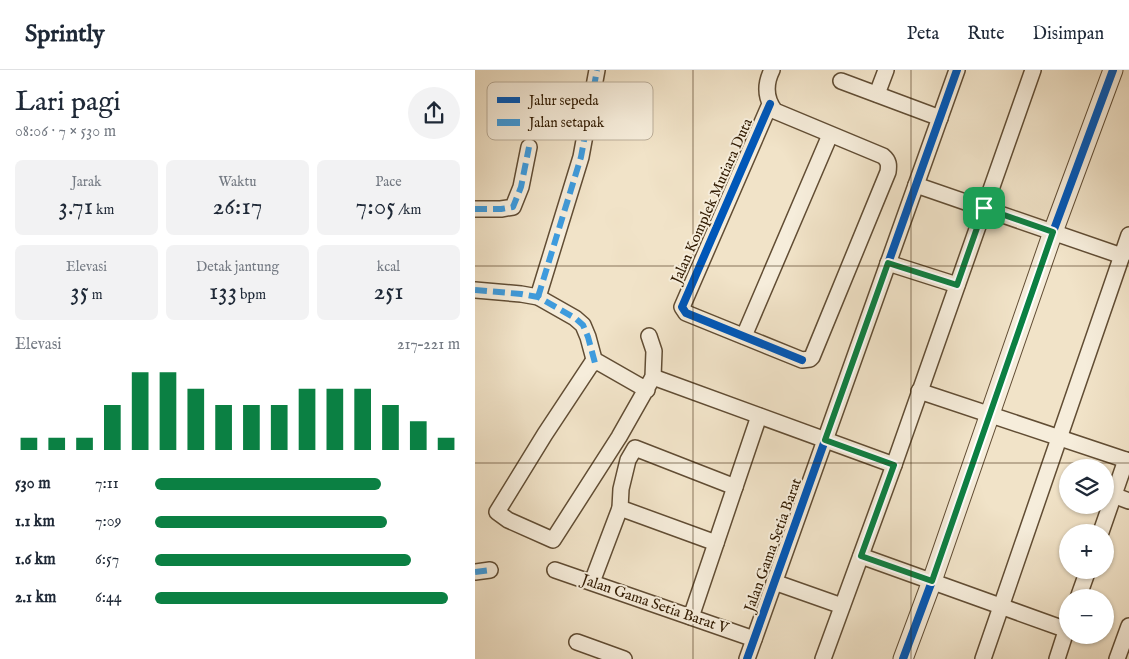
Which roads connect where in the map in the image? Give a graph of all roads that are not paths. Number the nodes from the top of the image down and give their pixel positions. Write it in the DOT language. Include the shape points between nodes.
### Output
graph roads {
  1 [pos="772,70"];
  2 [pos="886,70"];
  3 [pos="957,70"];
  4 [pos="1033,70"];
  5 [pos="1113,70"];
  6 [pos="841,81"];
  7 [pos="877,94"];
  8 [pos="768,96"];
  9 [pos="940,118"];
  10 [pos="830,135"];
  11 [pos="584,140"];
  12 [pos="529,148"];
  13 [pos="916,185"];
  14 [pos="984,208"];
  15 [pos="475,209"];
  16 [pos="1053,232"];
  17 [pos="1129,235"];
  18 [pos="1122,256"];
  19 [pos="888,263"];
  20 [pos="957,285"];
  21 [pos="475,290"];
  22 [pos="538,297"];
  23 [pos="649,336"];
  24 [pos="744,336"];
  25 [pos="595,363"];
  26 [pos="650,384"];
  27 [pos="919,391"];
  28 [pos="990,414"];
  29 [pos="759,416"];
  30 [pos="1060,437"];
  31 [pos="825,440"];
  32 [pos="1127,459"];
  33 [pos="894,465"];
  34 [pos="735,487"];
  35 [pos="1114,493"];
  36 [pos="1114,496"];
  37 [pos="1129,501"];
  38 [pos="619,508"];
  39 [pos="716,543"];
  40 [pos="861,556"];
  41 [pos="490,570"];
  42 [pos="555,570"];
  43 [pos="475,572"];
  44 [pos="932,581"];
  45 [pos="592,582"];
  46 [pos="775,582"];
  47 [pos="842,606"];
  48 [pos="1001,607"];
  49 [pos="691,617"];
  50 [pos="1059,626"];
  51 [pos="1129,626"];
  52 [pos="754,639"];
  53 [pos="577,642"];
  54 [pos="1062,644"];
  55 [pos="624,659"];
  56 [pos="747,659"];
  57 [pos="823,659"];
  58 [pos="903,659"];
  59 [pos="983,659"];
  60 [pos="1057,659"];
  61 [pos="1117,659"];
  1 -- 8 [label="street, Jalan Komplek Mutiara Duta" via="767,80"];
  2 -- 7 [label="street"];
  3 -- 9 [label="street, Jalan Gama Setia Barat"];
  4 -- 14 [label="street"];
  5 -- 16 [label="street"];
  6 -- 7 [label="street"];
  7 -- 9 [label="street"];
  8 -- 10 [label="street, Jalan Komplek Mutiara Duta" via="775,111"];
  8 -- 24 [label="street, Jalan Komplek Mutiara Duta" via="682,307 686,313"];
  9 -- 13 [label="street, Jalan Gama Setia Barat"];
  10 -- 24 [label="street"];
  10 -- 24 [label="street, Jalan Komplek Mutiara Duta" via="883,156 889,166 812,357 802,360"];
  11 -- 22 [label="street"];
  12 -- 15 [label="street" via="513,207"];
  13 -- 14 [label="street"];
  13 -- 19 [label="street, Jalan Gama Setia Barat"];
  14 -- 16 [label="street"];
  14 -- 20 [label="street"];
  16 -- 18 [label="street"];
  16 -- 28 [label="street"];
  17 -- 18 [label="street"];
  18 -- 30 [label="street"];
  19 -- 20 [label="street"];
  19 -- 31 [label="street, Jalan Gama Setia Barat"];
  20 -- 27 [label="street"];
  21 -- 22 [label="street"];
  22 -- 25 [label="street" via="583,325"];
  23 -- 26 [label="street" via="653,351"];
  25 -- 26 [label="street"];
  25 -- 26 [label="street" via="545,434 497,512 553,540"];
  26 -- 29 [label="street"];
  27 -- 28 [label="street"];
  27 -- 33 [label="street"];
  28 -- 30 [label="street"];
  28 -- 44 [label="street"];
  29 -- 31 [label="street"];
  29 -- 34 [label="street"];
  30 -- 32 [label="street"];
  30 -- 48 [label="street"];
  31 -- 33 [label="street"];
  31 -- 46 [label="street, Jalan Gama Setia Barat"];
  32 -- 35 [label="street"];
  33 -- 40 [label="street"];
  34 -- 38 [label="street" via="635,448 628,460"];
  34 -- 39 [label="street"];
  36 -- 37 [label="street"];
  38 -- 39 [label="street"];
  38 -- 45 [label="street"];
  39 -- 49 [label="street"];
  40 -- 44 [label="street"];
  40 -- 47 [label="street"];
  41 -- 43 [label="street"];
  42 -- 45 [label="street, Jalan Gama Setia Barat V"];
  44 -- 48 [label="street"];
  44 -- 58 [label="street"];
  45 -- 49 [label="street, Jalan Gama Setia Barat V"];
  46 -- 47 [label="street"];
  46 -- 52 [label="street, Jalan Gama Setia Barat"];
  47 -- 57 [label="street"];
  48 -- 50 [label="street"];
  48 -- 59 [label="street"];
  49 -- 52 [label="street, Jalan Gama Setia Barat V"];
  51 -- 61 [label="street"];
  52 -- 56 [label="street, Jalan Gama Setia Barat"];
  53 -- 55 [label="street"];
  54 -- 60 [label="street"];
}
